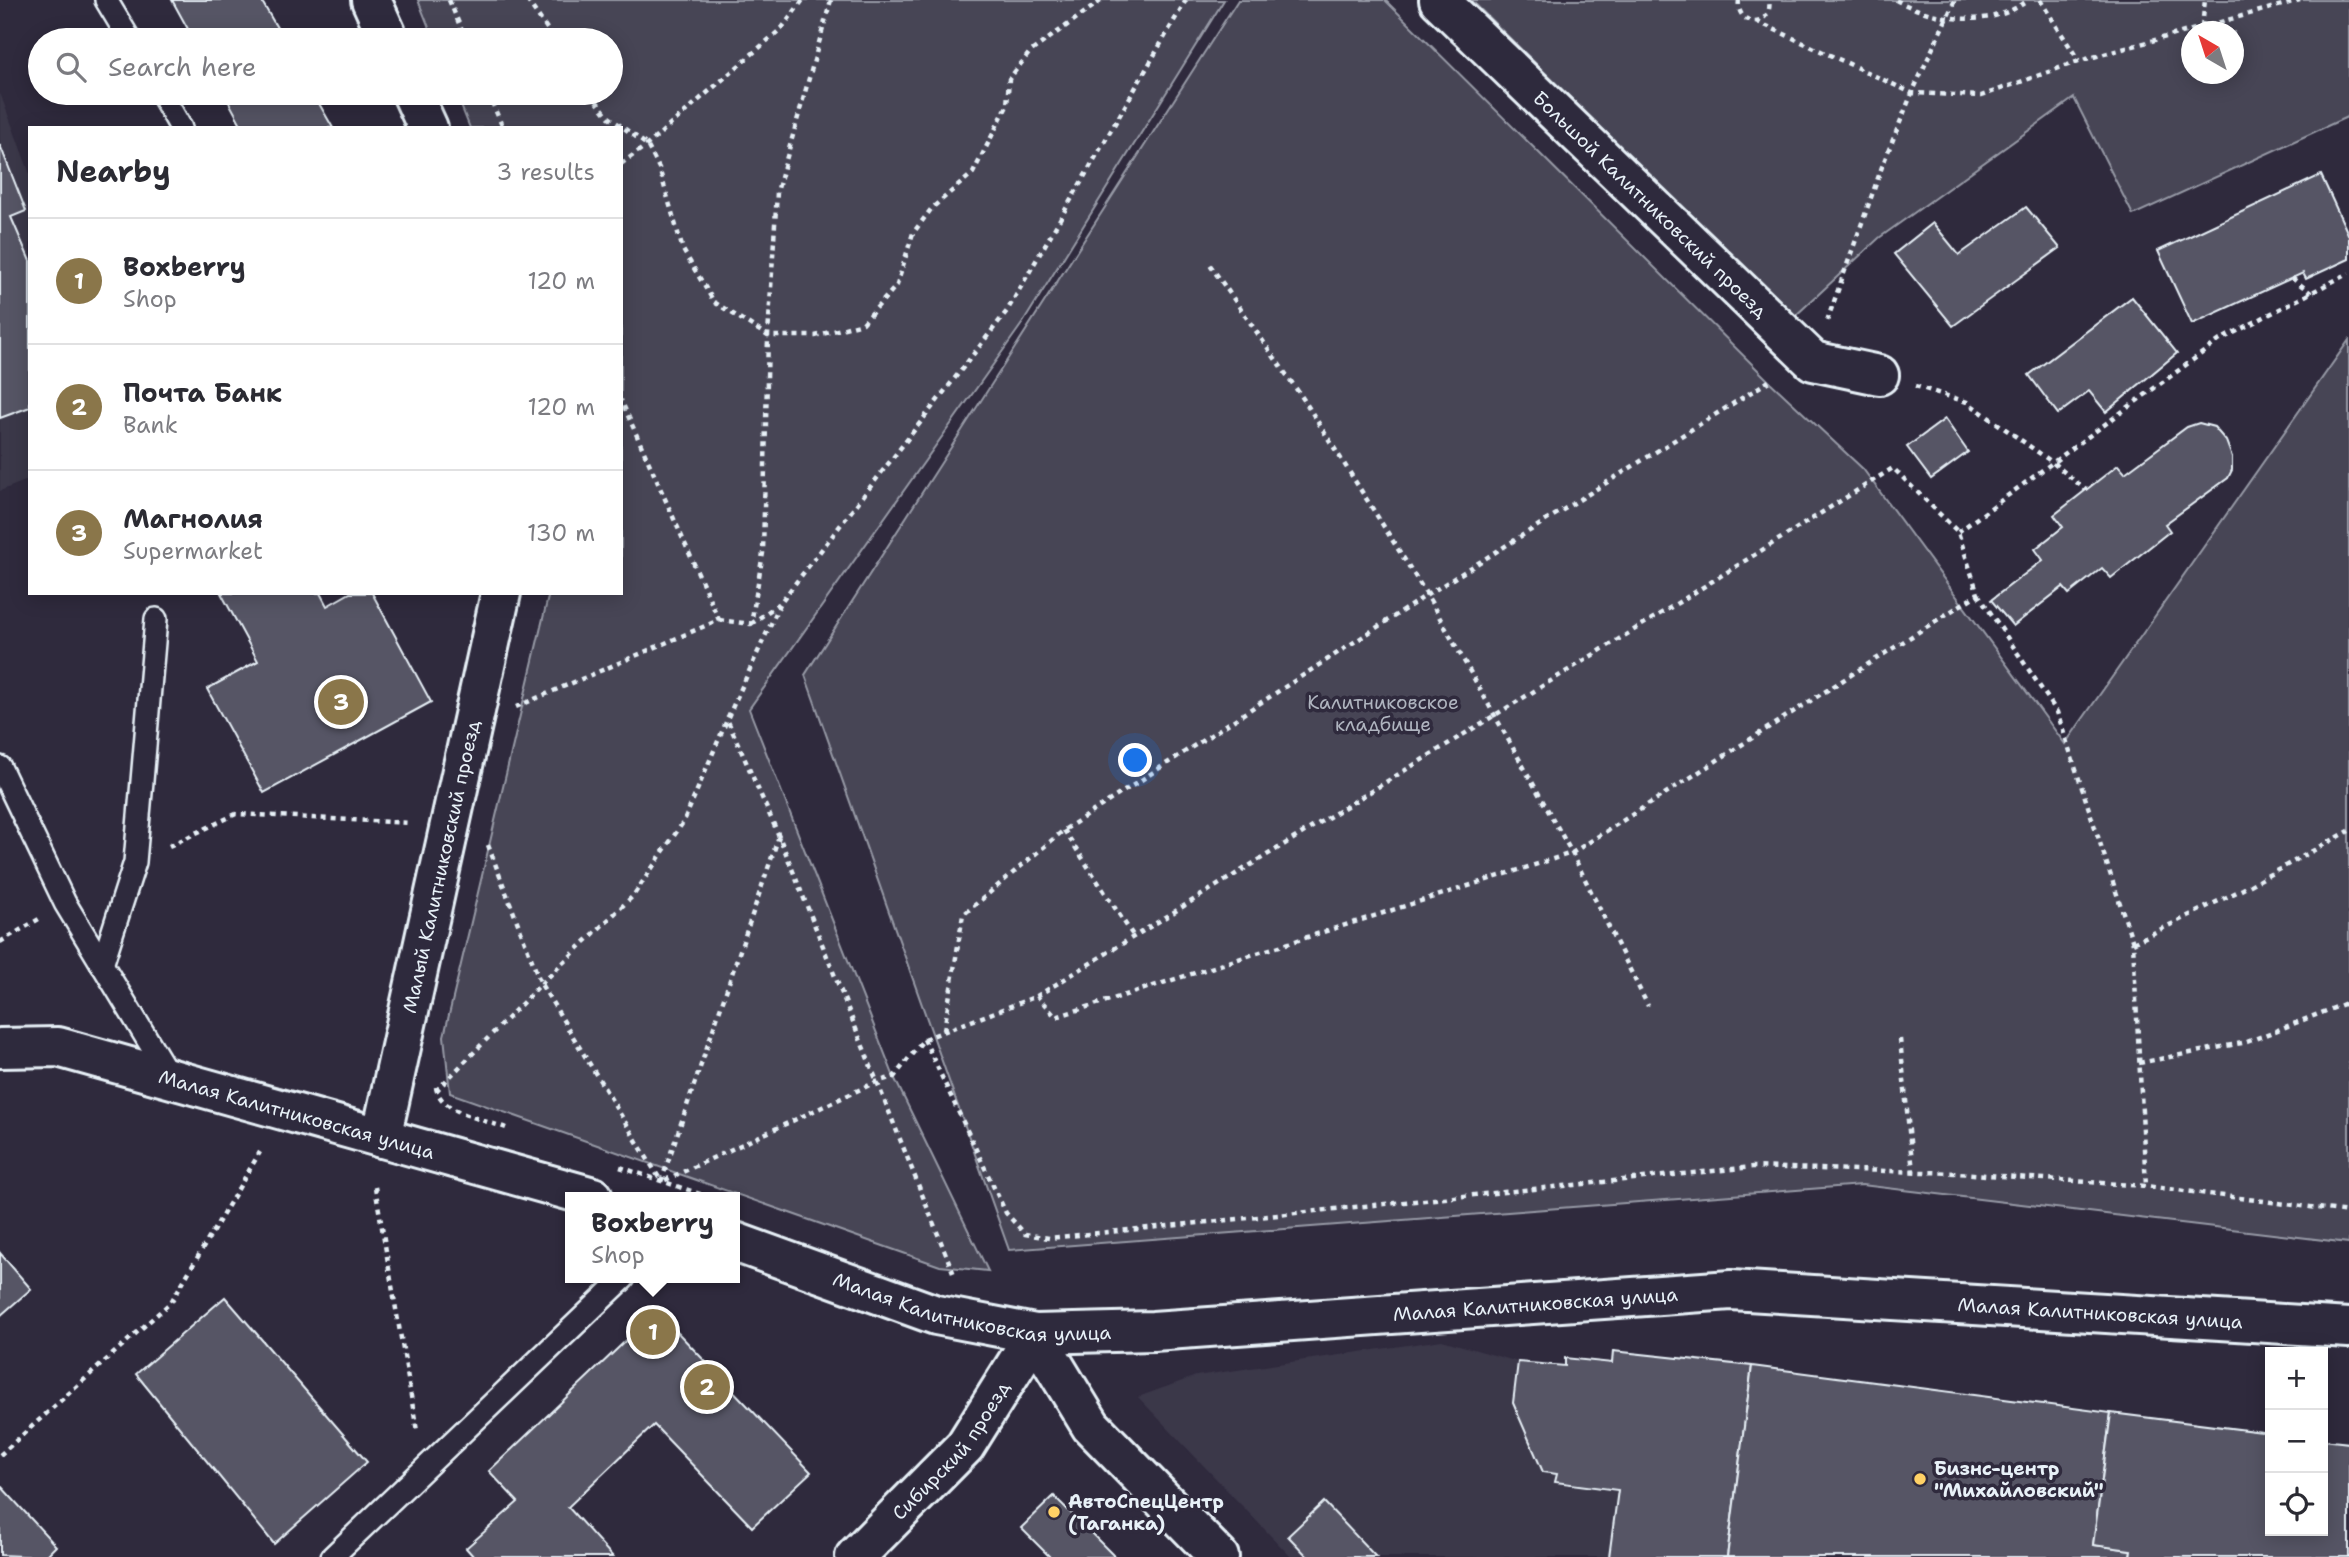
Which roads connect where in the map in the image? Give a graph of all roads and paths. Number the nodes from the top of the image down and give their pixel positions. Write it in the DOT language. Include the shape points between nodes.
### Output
graph roads {
  1 [pos="106,0"];
  2 [pos="371,0"];
  3 [pos="449,0"];
  4 [pos="527,0"];
  5 [pos="803,0"];
  6 [pos="831,0"];
  7 [pos="1102,0"];
  8 [pos="1186,0"];
  9 [pos="1439,0"];
  10 [pos="1739,0"];
  11 [pos="1769,0"];
  12 [pos="1896,0"];
  13 [pos="1955,0"];
  14 [pos="2028,0"];
  15 [pos="2040,0"];
  16 [pos="2205,0"];
  17 [pos="2300,0"];
  18 [pos="1946,16"];
  19 [pos="1756,21"];
  20 [pos="2203,21"];
  21 [pos="2224,21"];
  22 [pos="123,28"];
  23 [pos="384,28"];
  24 [pos="461,28"];
  25 [pos="547,28"];
  26 [pos="2181,33"];
  27 [pos="2079,61"];
  28 [pos="1912,93"];
  29 [pos="168,105"];
  30 [pos="417,105"];
  31 [pos="493,105"];
  32 [pos="600,105"];
  33 [pos="180,126"];
  34 [pos="427,126"];
  35 [pos="502,126"];
  36 [pos="621,126"];
  37 [pos="623,127"];
  38 [pos="647,145"];
  39 [pos="623,163"];
  40 [pos="1210,265"];
  41 [pos="2347,274"];
  42 [pos="2292,278"];
  43 [pos="2349,284"];
  44 [pos="2311,293"];
  45 [pos="768,336"];
  46 [pos="1813,362"];
  47 [pos="1879,375"];
  48 [pos="1769,381"];
  49 [pos="623,404"];
  50 [pos="2052,462"];
  51 [pos="2085,490"];
  52 [pos="1958,532"];
  53 [pos="1978,594"];
  54 [pos="501,595"];
  55 [pos="1427,595"];
  56 [pos="780,603"];
  57 [pos="156,619"];
  58 [pos="719,620"];
  59 [pos="751,624"];
  60 [pos="516,695"];
  61 [pos="1495,716"];
  62 [pos="727,719"];
  63 [pos="0,767"];
  64 [pos="423,824"];
  65 [pos="1065,830"];
  66 [pos="2349,831"];
  67 [pos="779,835"];
  68 [pos="481,848"];
  69 [pos="1572,853"];
  70 [pos="135,862"];
  71 [pos="65,903"];
  72 [pos="1134,937"];
  73 [pos="0,942"];
  74 [pos="2133,943"];
  75 [pos="102,965"];
  76 [pos="541,984"];
  77 [pos="1037,996"];
  78 [pos="2349,1002"];
  79 [pos="1648,1006"];
  80 [pos="944,1031"];
  81 [pos="924,1039"];
  82 [pos="1900,1039"];
  83 [pos="0,1048"];
  84 [pos="2139,1063"];
  85 [pos="171,1079"];
  86 [pos="436,1079"];
  87 [pos="876,1083"];
  88 [pos="436,1091"];
  89 [pos="516,1131"];
  90 [pos="381,1138"];
  91 [pos="260,1152"];
  92 [pos="608,1163"];
  93 [pos="1913,1172"];
  94 [pos="661,1182"];
  95 [pos="2146,1186"];
  96 [pos="376,1187"];
  97 [pos="575,1192"];
  98 [pos="693,1192"];
  99 [pos="2349,1212"];
  100 [pos="740,1244"];
  101 [pos="956,1278"];
  102 [pos="619,1283"];
  103 [pos="2349,1328"];
  104 [pos="1035,1335"];
  105 [pos="0,1455"];
  106 [pos="424,1469"];
  107 [pos="332,1557"];
  108 [pos="855,1557"];
  109 [pos="1220,1557"];
  1 -- 22 [label="lane"];
  2 -- 23 [label="street"];
  3 -- 24 [label="path"];
  4 -- 25 [label="path"];
  5 -- 38 [label="path" via="782,28"];
  6 -- 45 [label="path" via="777,192"];
  7 -- 45 [label="path" via="1030,52 1009,79 1007,106 973,173 932,208 913,233 897,285 863,323 815,336"];
  8 -- 56 [label="path" via="1007,311"];
  9 -- 46 [label="street, Большой Калитниковский проезд"];
  10 -- 19 [label="path" via="1742,16"];
  11 -- 19 [label="path" via="1768,14"];
  12 -- 18 [label="path"];
  13 -- 18 [label="path"];
  14 -- 18 [label="path" via="1986,19"];
  15 -- 27 [label="path"];
  16 -- 20 [label="path"];
  17 -- 21 [label="path"];
  18 -- 28 [label="path"];
  19 -- 28 [label="path"];
  26 -- 27 [label="path"];
  27 -- 28 [label="path" via="1981,96"];
  28 -- 46 [label="path"];
  29 -- 33 [label="lane"];
  30 -- 34 [label="street"];
  31 -- 35 [label="path"];
  32 -- 36 [label="path"];
  37 -- 38 [label="path"];
  38 -- 39 [label="path"];
  38 -- 45 [label="path" via="659,168 683,250 714,302"];
  40 -- 55 [label="path" via="1304,401"];
  41 -- 43 [label="path"];
  41 -- 44 [label="path"];
  42 -- 44 [label="path"];
  44 -- 50 [label="path" via="2220,340"];
  45 -- 59 [label="path" via="763,553"];
  46 -- 47 [label="street"];
  47 -- 50 [label="path" via="1967,402"];
  48 -- 55 [label="path"];
  49 -- 58 [label="path"];
  50 -- 51 [label="path"];
  50 -- 52 [label="path"];
  52 -- 53 [label="path"];
  52 -- 61 [label="path" via="1893,468"];
  53 -- 69 [label="path"];
  53 -- 74 [label="path" via="2057,712"];
  54 -- 90 [label="street, Малый Калитниковский проезд"];
  55 -- 61 [label="path"];
  55 -- 65 [label="path"];
  56 -- 59 [label="path"];
  56 -- 62 [label="path"];
  57 -- 70 [label="lane"];
  58 -- 59 [label="path"];
  58 -- 60 [label="path" via="513,708"];
  61 -- 69 [label="path"];
  61 -- 72 [label="path"];
  62 -- 67 [label="path"];
  62 -- 76 [label="path" via="684,821 633,896"];
  63 -- 71 [label="lane"];
  64 -- 70 [label="path" via="236,814"];
  65 -- 72 [label="path"];
  65 -- 80 [label="path" via="963,915"];
  66 -- 74 [label="path"];
  67 -- 87 [label="path"];
  67 -- 94 [label="path"];
  68 -- 76 [label="path" via="484,835"];
  69 -- 77 [label="path" via="1056,1017"];
  69 -- 79 [label="path"];
  70 -- 75 [label="lane"];
  71 -- 73 [label="path"];
  71 -- 75 [label="lane"];
  72 -- 77 [label="path"];
  74 -- 84 [label="path"];
  75 -- 85 [label="lane"];
  76 -- 88 [label="path"];
  76 -- 94 [label="path"];
  77 -- 80 [label="path"];
  78 -- 84 [label="path" via="2247,1042"];
  80 -- 81 [label="path"];
  81 -- 87 [label="path" via="894,1077"];
  81 -- 93 [label="path" via="1006,1213 1025,1234 1049,1238 1752,1167"];
  82 -- 93 [label="path"];
  83 -- 85 [label="street, Малая Калитниковская улица" via="58,1047"];
  84 -- 95 [label="path"];
  85 -- 90 [label="street, Малая Калитниковская улица"];
  86 -- 88 [label="path"];
  87 -- 94 [label="path"];
  87 -- 101 [label="path"];
  88 -- 89 [label="path" via="450,1108"];
  90 -- 97 [label="street, Малая Калитниковская улица"];
  91 -- 105 [label="path" via="171,1302"];
  92 -- 94 [label="path"];
  93 -- 95 [label="path"];
  94 -- 98 [label="path"];
  95 -- 99 [label="path"];
  96 -- 106 [label="path"];
  100 -- 104 [label="street, Малая Калитниковская улица" via="936,1315"];
  102 -- 106 [label="lane"];
  103 -- 104 [label="street, Малая Калитниковская улица" via="1731,1290 1153,1331"];
  104 -- 108 [label="street, Сибирский проезд" via="965,1446"];
  104 -- 109 [label="street" via="1091,1426"];
  106 -- 107 [label="lane"];
}
